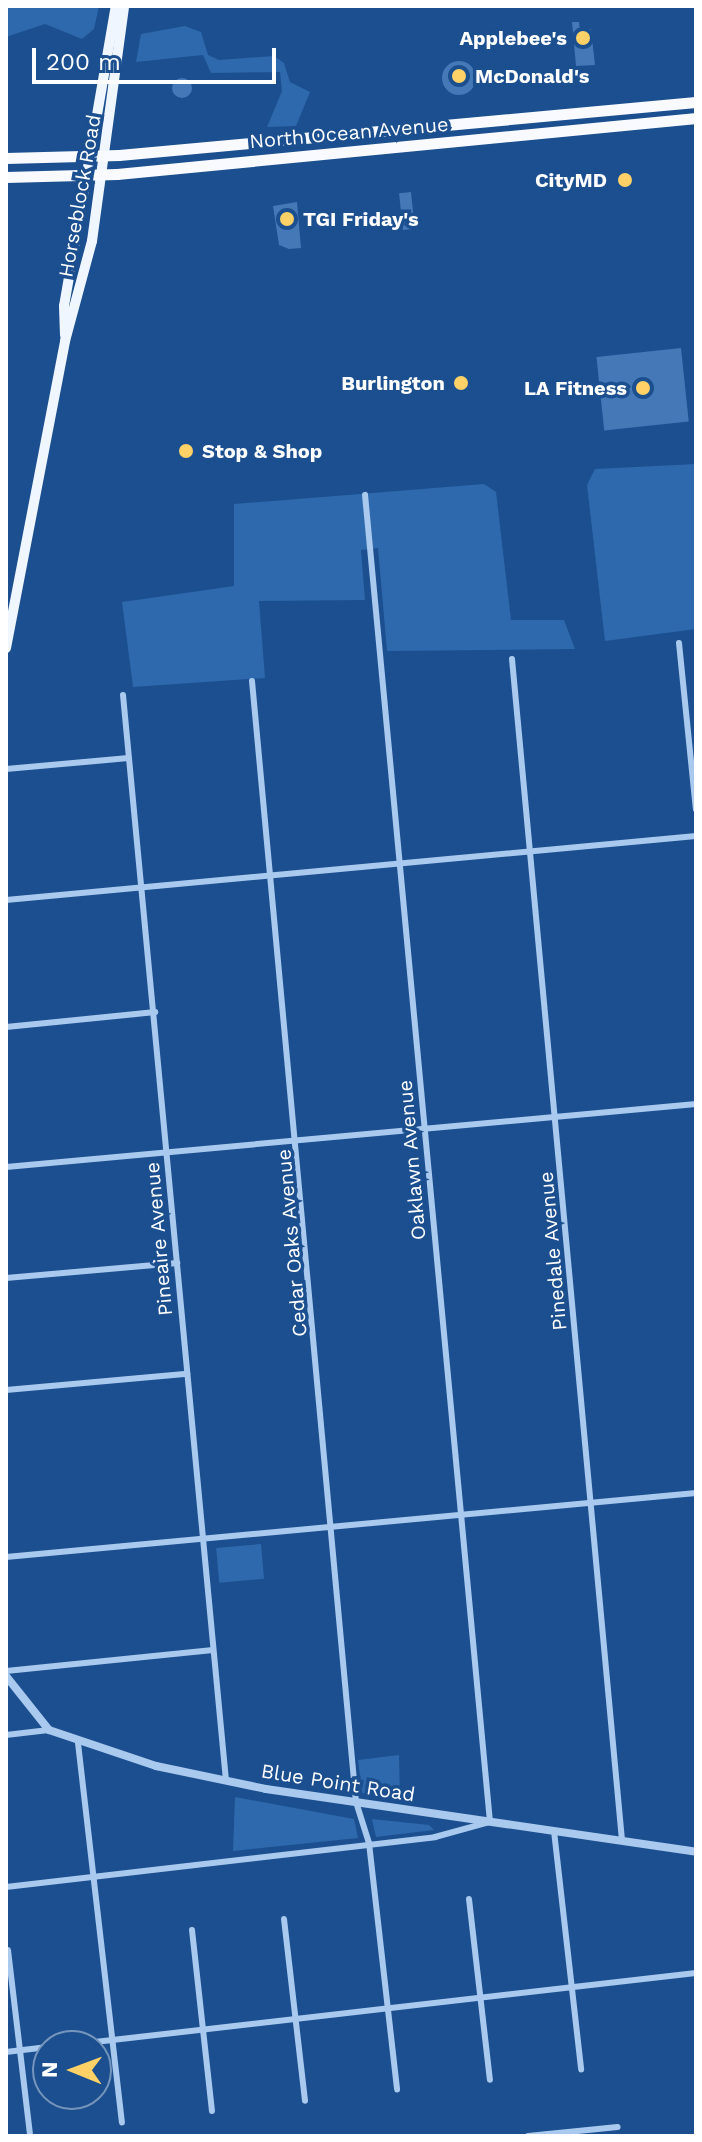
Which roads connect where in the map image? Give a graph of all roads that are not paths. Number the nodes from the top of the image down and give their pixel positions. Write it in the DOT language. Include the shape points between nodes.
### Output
graph roads {
  1 [pos="116,6"];
  2 [pos="124,6"];
  3 [pos="696,102"];
  4 [pos="696,118"];
  5 [pos="107,156"];
  6 [pos="90,157"];
  7 [pos="6,158"];
  8 [pos="104,175"];
  9 [pos="87,176"];
  10 [pos="6,177"];
  11 [pos="65,341"];
  12 [pos="365,495"];
  13 [pos="679,643"];
  14 [pos="6,648"];
  15 [pos="512,659"];
  16 [pos="252,681"];
  17 [pos="123,695"];
  18 [pos="129,758"];
  19 [pos="6,769"];
  20 [pos="696,809"];
  21 [pos="696,836"];
  22 [pos="531,851"];
  23 [pos="400,863"];
  24 [pos="270,874"];
  25 [pos="143,888"];
  26 [pos="6,900"];
  27 [pos="155,1012"];
  28 [pos="6,1027"];
  29 [pos="696,1104"];
  30 [pos="558,1116"];
  31 [pos="425,1129"];
  32 [pos="299,1141"];
  33 [pos="168,1153"];
  34 [pos="6,1167"];
  35 [pos="177,1263"];
  36 [pos="6,1278"];
  37 [pos="187,1374"];
  38 [pos="6,1390"];
  39 [pos="696,1493"];
  40 [pos="591,1502"];
  41 [pos="461,1514"];
  42 [pos="332,1527"];
  43 [pos="204,1538"];
  44 [pos="6,1557"];
  45 [pos="213,1650"];
  46 [pos="6,1673"];
  47 [pos="49,1730"];
  48 [pos="6,1735"];
  49 [pos="78,1743"];
  50 [pos="226,1780"];
  51 [pos="356,1802"];
  52 [pos="490,1822"];
  53 [pos="554,1831"];
  54 [pos="622,1840"];
  55 [pos="369,1843"];
  56 [pos="696,1852"];
  57 [pos="92,1876"];
  58 [pos="6,1887"];
  59 [pos="469,1899"];
  60 [pos="284,1919"];
  61 [pos="192,1930"];
  62 [pos="8,1950"];
  63 [pos="696,1973"];
  64 [pos="571,1988"];
  65 [pos="482,1998"];
  66 [pos="388,2009"];
  67 [pos="297,2021"];
  68 [pos="110,2030"];
  69 [pos="203,2030"];
  70 [pos="112,2041"];
  71 [pos="112,2048"];
  72 [pos="32,2049"];
  73 [pos="19,2050"];
  74 [pos="6,2052"];
  75 [pos="581,2069"];
  76 [pos="490,2080"];
  77 [pos="397,2089"];
  78 [pos="305,2101"];
  79 [pos="212,2111"];
  80 [pos="122,2122"];
  81 [pos="618,2127"];
  82 [pos="30,2134"];
  83 [pos="528,2136"];
  1 -- 6 [label="main road, Horseblock Road"];
  2 -- 5 [label="main road, Horseblock Road"];
  3 -- 5 [label="highway, North Ocean Avenue"];
  4 -- 8 [label="highway, North Ocean Avenue"];
  5 -- 6 [label="highway, North Ocean Avenue"];
  5 -- 8 [label="main road, Horseblock Road"];
  6 -- 7 [label="highway, North Ocean Avenue"];
  6 -- 9 [label="main road, Horseblock Road"];
  8 -- 9 [label="highway, North Ocean Avenue"];
  8 -- 11 [label="main road, Horseblock Road" via="78,308"];
  9 -- 10 [label="highway, North Ocean Avenue"];
  9 -- 11 [label="main road, Horseblock Road" via="64,306"];
  11 -- 14 [label="main road, Horseblock Road"];
  12 -- 23 [label="street, Oaklawn Avenue"];
  13 -- 20 [label="street"];
  15 -- 22 [label="street, Pinedale Avenue"];
  16 -- 24 [label="street, Cedar Oaks Avenue"];
  17 -- 18 [label="street, Pineaire Avenue"];
  18 -- 19 [label="street"];
  18 -- 25 [label="street, Pineaire Avenue"];
  21 -- 22 [label="street"];
  22 -- 23 [label="street"];
  22 -- 30 [label="street, Pinedale Avenue"];
  23 -- 24 [label="street"];
  23 -- 31 [label="street, Oaklawn Avenue"];
  24 -- 25 [label="street"];
  24 -- 32 [label="street, Cedar Oaks Avenue"];
  25 -- 26 [label="street"];
  25 -- 27 [label="street, Pineaire Avenue"];
  27 -- 28 [label="street"];
  27 -- 33 [label="street, Pineaire Avenue"];
  29 -- 30 [label="street"];
  30 -- 31 [label="street"];
  30 -- 40 [label="street, Pinedale Avenue"];
  31 -- 32 [label="street"];
  31 -- 41 [label="street, Oaklawn Avenue"];
  32 -- 33 [label="street"];
  32 -- 42 [label="street, Cedar Oaks Avenue"];
  33 -- 34 [label="street"];
  33 -- 35 [label="street, Pineaire Avenue"];
  35 -- 36 [label="street"];
  35 -- 37 [label="street, Pineaire Avenue"];
  37 -- 38 [label="street"];
  37 -- 43 [label="street, Pineaire Avenue"];
  39 -- 40 [label="street"];
  40 -- 41 [label="street"];
  40 -- 54 [label="street, Pinedale Avenue"];
  41 -- 42 [label="street"];
  41 -- 52 [label="street, Oaklawn Avenue"];
  42 -- 43 [label="street"];
  42 -- 51 [label="street, Cedar Oaks Avenue"];
  43 -- 44 [label="street"];
  43 -- 45 [label="street, Pineaire Avenue"];
  45 -- 46 [label="street"];
  45 -- 50 [label="street, Pineaire Avenue"];
  46 -- 47 [label="street, Blue Point Road"];
  47 -- 48 [label="street"];
  47 -- 49 [label="street, Blue Point Road"];
  49 -- 50 [label="street, Blue Point Road"];
  49 -- 57 [label="street"];
  50 -- 51 [label="street, Blue Point Road"];
  51 -- 52 [label="street, Blue Point Road"];
  51 -- 55 [label="street, Cedar Oaks Avenue"];
  52 -- 53 [label="street, Blue Point Road"];
  52 -- 55 [label="street" via="435,1837"];
  53 -- 54 [label="street, Blue Point Road"];
  53 -- 64 [label="street"];
  54 -- 56 [label="street, Blue Point Road"];
  55 -- 57 [label="street"];
  55 -- 66 [label="street, Cedar Oaks Avenue"];
  57 -- 58 [label="street"];
  57 -- 68 [label="street"];
  59 -- 65 [label="street"];
  60 -- 67 [label="street"];
  61 -- 69 [label="street"];
  62 -- 73 [label="street"];
  63 -- 64 [label="street"];
  64 -- 65 [label="street"];
  64 -- 75 [label="street"];
  65 -- 66 [label="street"];
  65 -- 76 [label="street"];
  66 -- 67 [label="street"];
  66 -- 77 [label="street, Cedar Oaks Avenue"];
  67 -- 69 [label="street"];
  67 -- 78 [label="street"];
  69 -- 70 [label="street"];
  69 -- 79 [label="street"];
  71 -- 80 [label="street"];
  72 -- 73 [label="street"];
  73 -- 74 [label="street"];
  73 -- 82 [label="street"];
  81 -- 83 [label="street"];
}
